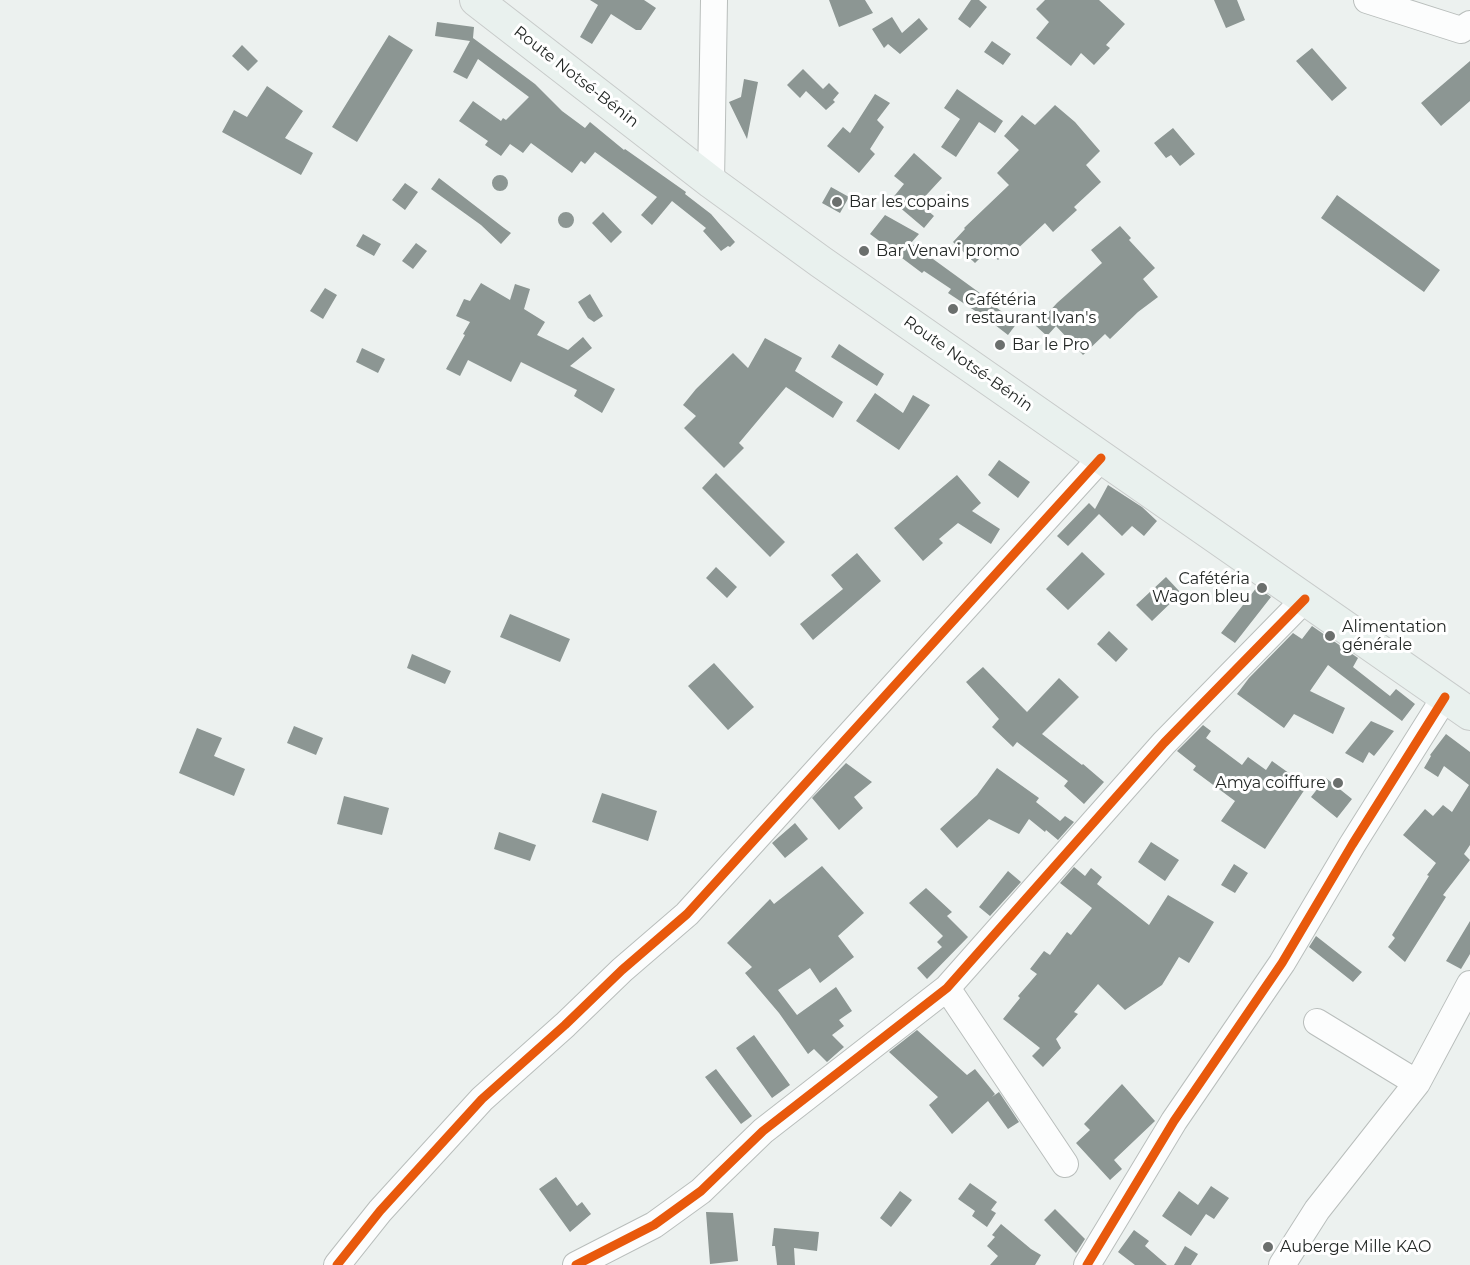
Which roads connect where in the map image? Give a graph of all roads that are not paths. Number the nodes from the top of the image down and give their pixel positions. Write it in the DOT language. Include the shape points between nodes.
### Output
graph roads {
  1 [pos="476,0"];
  2 [pos="714,0"];
  3 [pos="1367,0"];
  4 [pos="1470,24"];
  5 [pos="711,182"];
  6 [pos="1101,458"];
  7 [pos="1305,600"];
  8 [pos="1458,705"];
  9 [pos="1470,984"];
  10 [pos="947,988"];
  11 [pos="1317,1022"];
  12 [pos="1417,1083"];
  13 [pos="1065,1164"];
  14 [pos="336,1265"];
  15 [pos="576,1265"];
  16 [pos="1087,1265"];
  17 [pos="1281,1265"];
  1 -- 5 [label="main road, Route Notsé-Bénin"];
  2 -- 5 [label="street"];
  3 -- 4 [label="street" via="1461,30"];
  5 -- 6 [label="main road, Route Notsé-Bénin"];
  6 -- 7 [label="main road, Route Notsé-Bénin"];
  6 -- 14 [label="street" via="687,914 482,1099"];
  7 -- 8 [label="main road, Route Notsé-Bénin"];
  7 -- 10 [label="street" via="1164,743"];
  8 -- 16 [label="street" via="1352,845 1282,963 1174,1121"];
  9 -- 12 [label="street"];
  10 -- 13 [label="street"];
  10 -- 15 [label="street" via="763,1131 701,1191 654,1225"];
  11 -- 12 [label="street"];
  12 -- 17 [label="street" via="1317,1210"];
}
